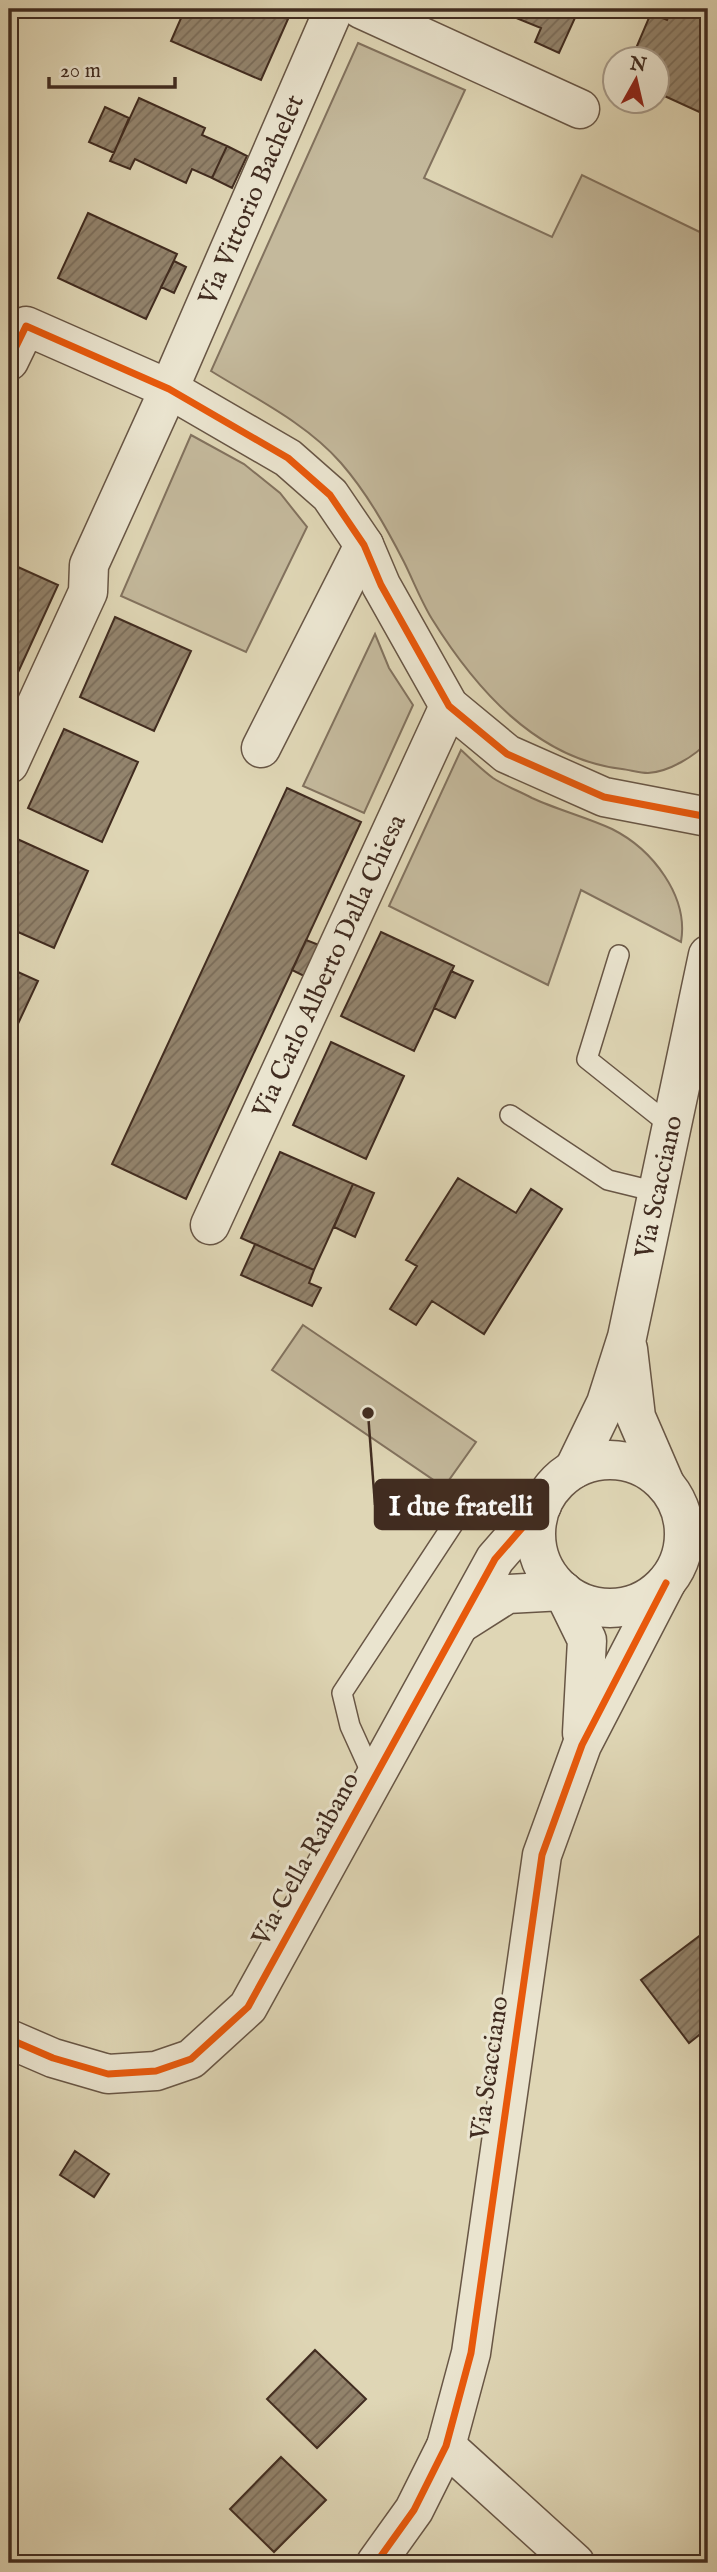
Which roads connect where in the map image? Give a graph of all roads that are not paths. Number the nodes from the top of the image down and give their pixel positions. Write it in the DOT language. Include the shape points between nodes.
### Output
graph roads {
  1 [pos="334,9"];
  2 [pos="361,9"];
  3 [pos="580,109"];
  4 [pos="9,361"];
  5 [pos="169,389"];
  6 [pos="364,545"];
  7 [pos="449,706"];
  8 [pos="261,748"];
  9 [pos="9,764"];
  10 [pos="708,817"];
  11 [pos="618,955"];
  12 [pos="708,955"];
  13 [pos="510,1115"];
  14 [pos="671,1126"];
  15 [pos="657,1192"];
  16 [pos="210,1225"];
  17 [pos="626,1337"];
  18 [pos="574,1469"];
  19 [pos="665,1484"];
  20 [pos="467,1503"];
  21 [pos="542,1505"];
  22 [pos="666,1583"];
  23 [pos="563,1591"];
  24 [pos="461,1623"];
  25 [pos="582,1745"];
  26 [pos="374,1779"];
  27 [pos="9,2039"];
  28 [pos="446,2446"];
  29 [pos="376,2563"];
  30 [pos="575,2563"];
  1 -- 5 [label="street, Via Vittorio Bachelet"];
  2 -- 3 [label="street"];
  4 -- 5 [label="street" via="26,326"];
  5 -- 6 [label="street" via="288,458 330,495"];
  5 -- 9 [label="street" via="89,565 88,592"];
  6 -- 7 [label="street"];
  6 -- 8 [label="street"];
  7 -- 10 [label="street" via="507,754 604,797"];
  7 -- 16 [label="street, Via Carlo Alberto Dalla Chiesa"];
  11 -- 14 [label="lane" via="587,1059"];
  12 -- 14 [label="street, Via Scacciano"];
  13 -- 15 [label="lane" via="608,1180"];
  14 -- 15 [label="street, Via Scacciano"];
  15 -- 17 [label="street, Via Scacciano"];
  17 -- 18 [label="street, Via Scacciano" via="606,1403"];
  17 -- 19 [label="street, Via Scacciano" via="636,1418"];
  18 -- 19 [label="street" via="597,1461 622,1461 645,1469"];
  18 -- 21 [label="street, Via Scacciano" via="555,1485"];
  19 -- 22 [label="street, Via Scacciano" via="679,1507 684,1533 680,1560"];
  20 -- 26 [label="lane" via="342,1693 350,1726"];
  21 -- 23 [label="street, Via Scacciano" via="536,1528 538,1551 547,1573"];
  21 -- 24 [label="street, Via Cella Raibano" via="495,1559"];
  22 -- 23 [label="street, Via Scacciano" via="643,1600 616,1608 588,1604"];
  22 -- 25 [label="street, Via Scacciano"];
  23 -- 24 [label="street, Via Cella Raibano" via="507,1594"];
  23 -- 25 [label="street, Via Scacciano" via="586,1640"];
  24 -- 26 [label="street, Via Cella Raibano"];
  25 -- 28 [label="street, Via Scacciano" via="541,1855 471,2353"];
  26 -- 27 [label="street, Via Cella Raibano" via="248,2007 191,2059 156,2071 108,2074"];
  28 -- 29 [label="street, Via Scacciano" via="414,2510"];
  28 -- 30 [label="street"];
}
